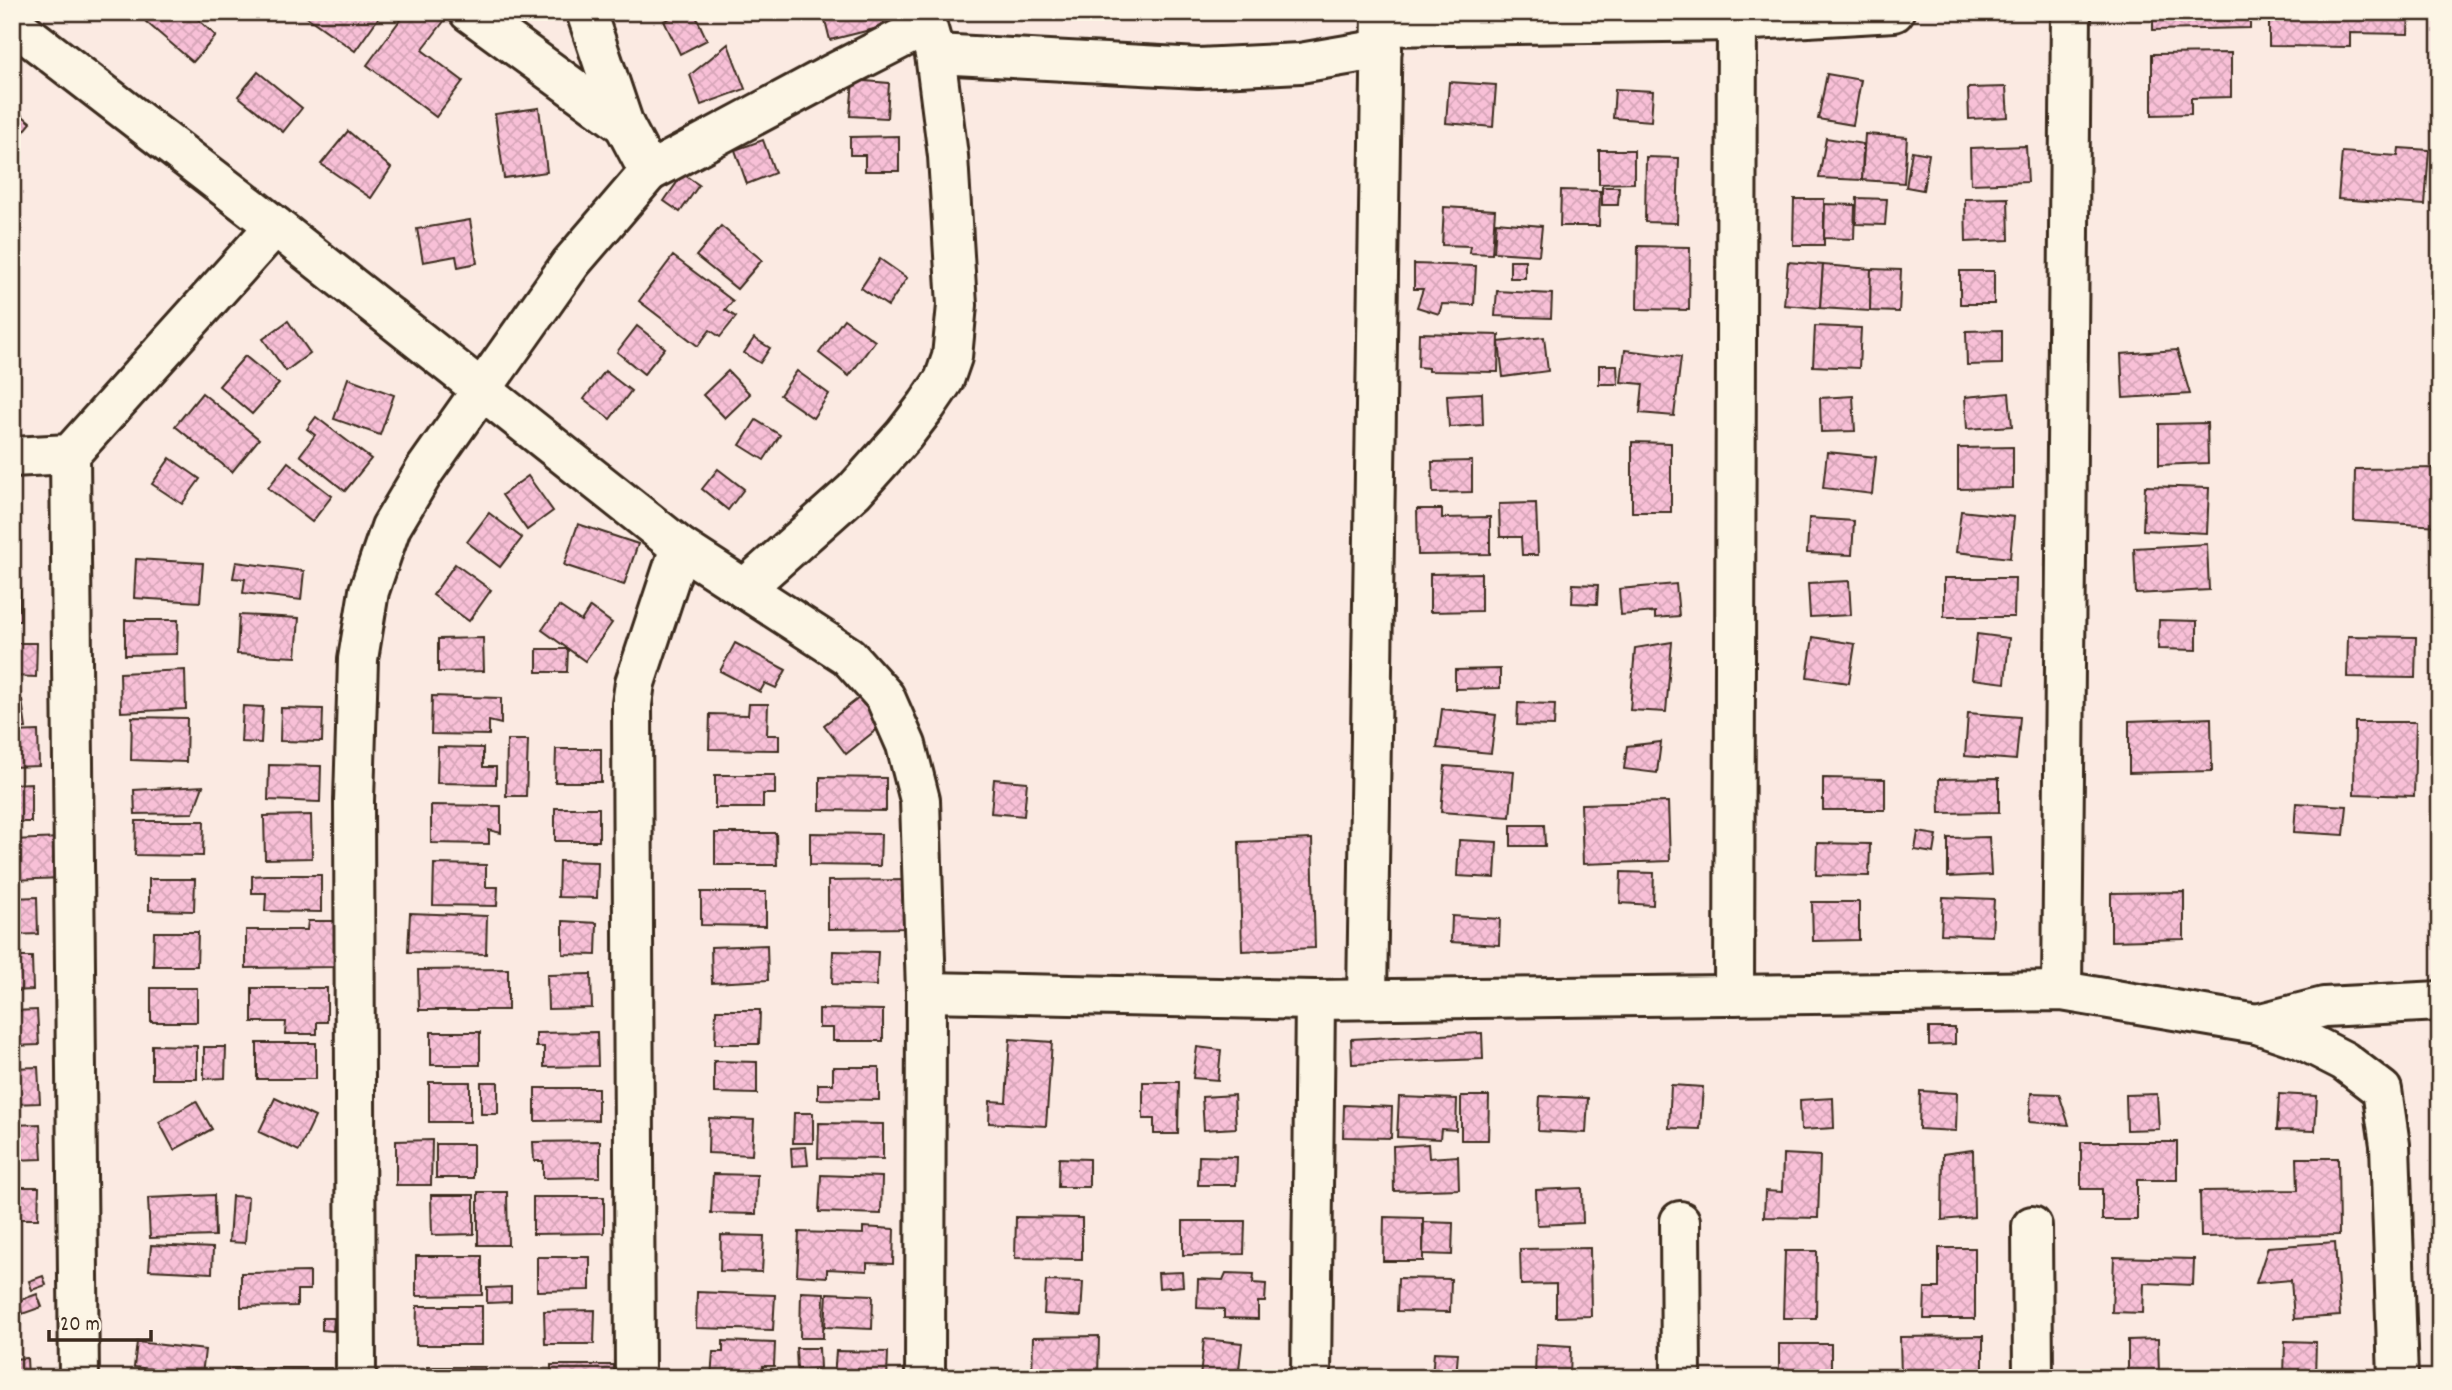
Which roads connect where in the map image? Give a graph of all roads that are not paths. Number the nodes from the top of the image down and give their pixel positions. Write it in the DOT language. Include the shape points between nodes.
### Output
graph roads {
  1 [pos="470,12"];
  2 [pos="586,12"];
  3 [pos="1894,12"];
  4 [pos="2071,12"];
  5 [pos="1737,16"];
  6 [pos="12,23"];
  7 [pos="1382,29"];
  8 [pos="928,31"];
  9 [pos="624,125"];
  10 [pos="649,172"];
  11 [pos="275,226"];
  12 [pos="481,390"];
  13 [pos="70,454"];
  14 [pos="12,457"];
  15 [pos="680,547"];
  16 [pos="744,589"];
  17 [pos="2062,991"];
  18 [pos="926,992"];
  19 [pos="1734,995"];
  20 [pos="1367,998"];
  21 [pos="1315,1000"];
  22 [pos="2440,1001"];
  23 [pos="2257,1024"];
  24 [pos="1680,1221"];
  25 [pos="2032,1226"];
  26 [pos="79,1378"];
  27 [pos="356,1378"];
  28 [pos="635,1378"];
  29 [pos="925,1378"];
  30 [pos="1311,1378"];
  31 [pos="1681,1378"];
  32 [pos="2033,1378"];
  33 [pos="2398,1378"];
  1 -- 9 [label="street"];
  2 -- 9 [label="street"];
  3 -- 5 [label="street"];
  4 -- 17 [label="street"];
  5 -- 7 [label="street"];
  5 -- 19 [label="street"];
  6 -- 11 [label="street"];
  7 -- 8 [label="street" via="1300,63 1199,68"];
  7 -- 20 [label="street"];
  8 -- 10 [label="street"];
  8 -- 16 [label="street" via="948,156 957,305 952,357 944,380 927,405 854,491"];
  9 -- 10 [label="street"];
  10 -- 12 [label="street" via="571,263"];
  11 -- 12 [label="street"];
  11 -- 13 [label="street"];
  12 -- 15 [label="street"];
  12 -- 27 [label="street" via="391,527 369,591 358,659 354,801"];
  13 -- 14 [label="street"];
  13 -- 26 [label="street"];
  15 -- 16 [label="street"];
  15 -- 28 [label="street" via="632,704"];
  16 -- 18 [label="street" via="848,656 885,697 906,745 920,800"];
  17 -- 19 [label="street"];
  17 -- 23 [label="street"];
  18 -- 21 [label="street"];
  18 -- 29 [label="street"];
  19 -- 20 [label="street"];
  20 -- 21 [label="street"];
  21 -- 30 [label="street"];
  22 -- 23 [label="street" via="2324,1007"];
  23 -- 33 [label="street" via="2344,1061 2382,1090 2390,1145"];
  24 -- 31 [label="street"];
  25 -- 32 [label="street"];
}
